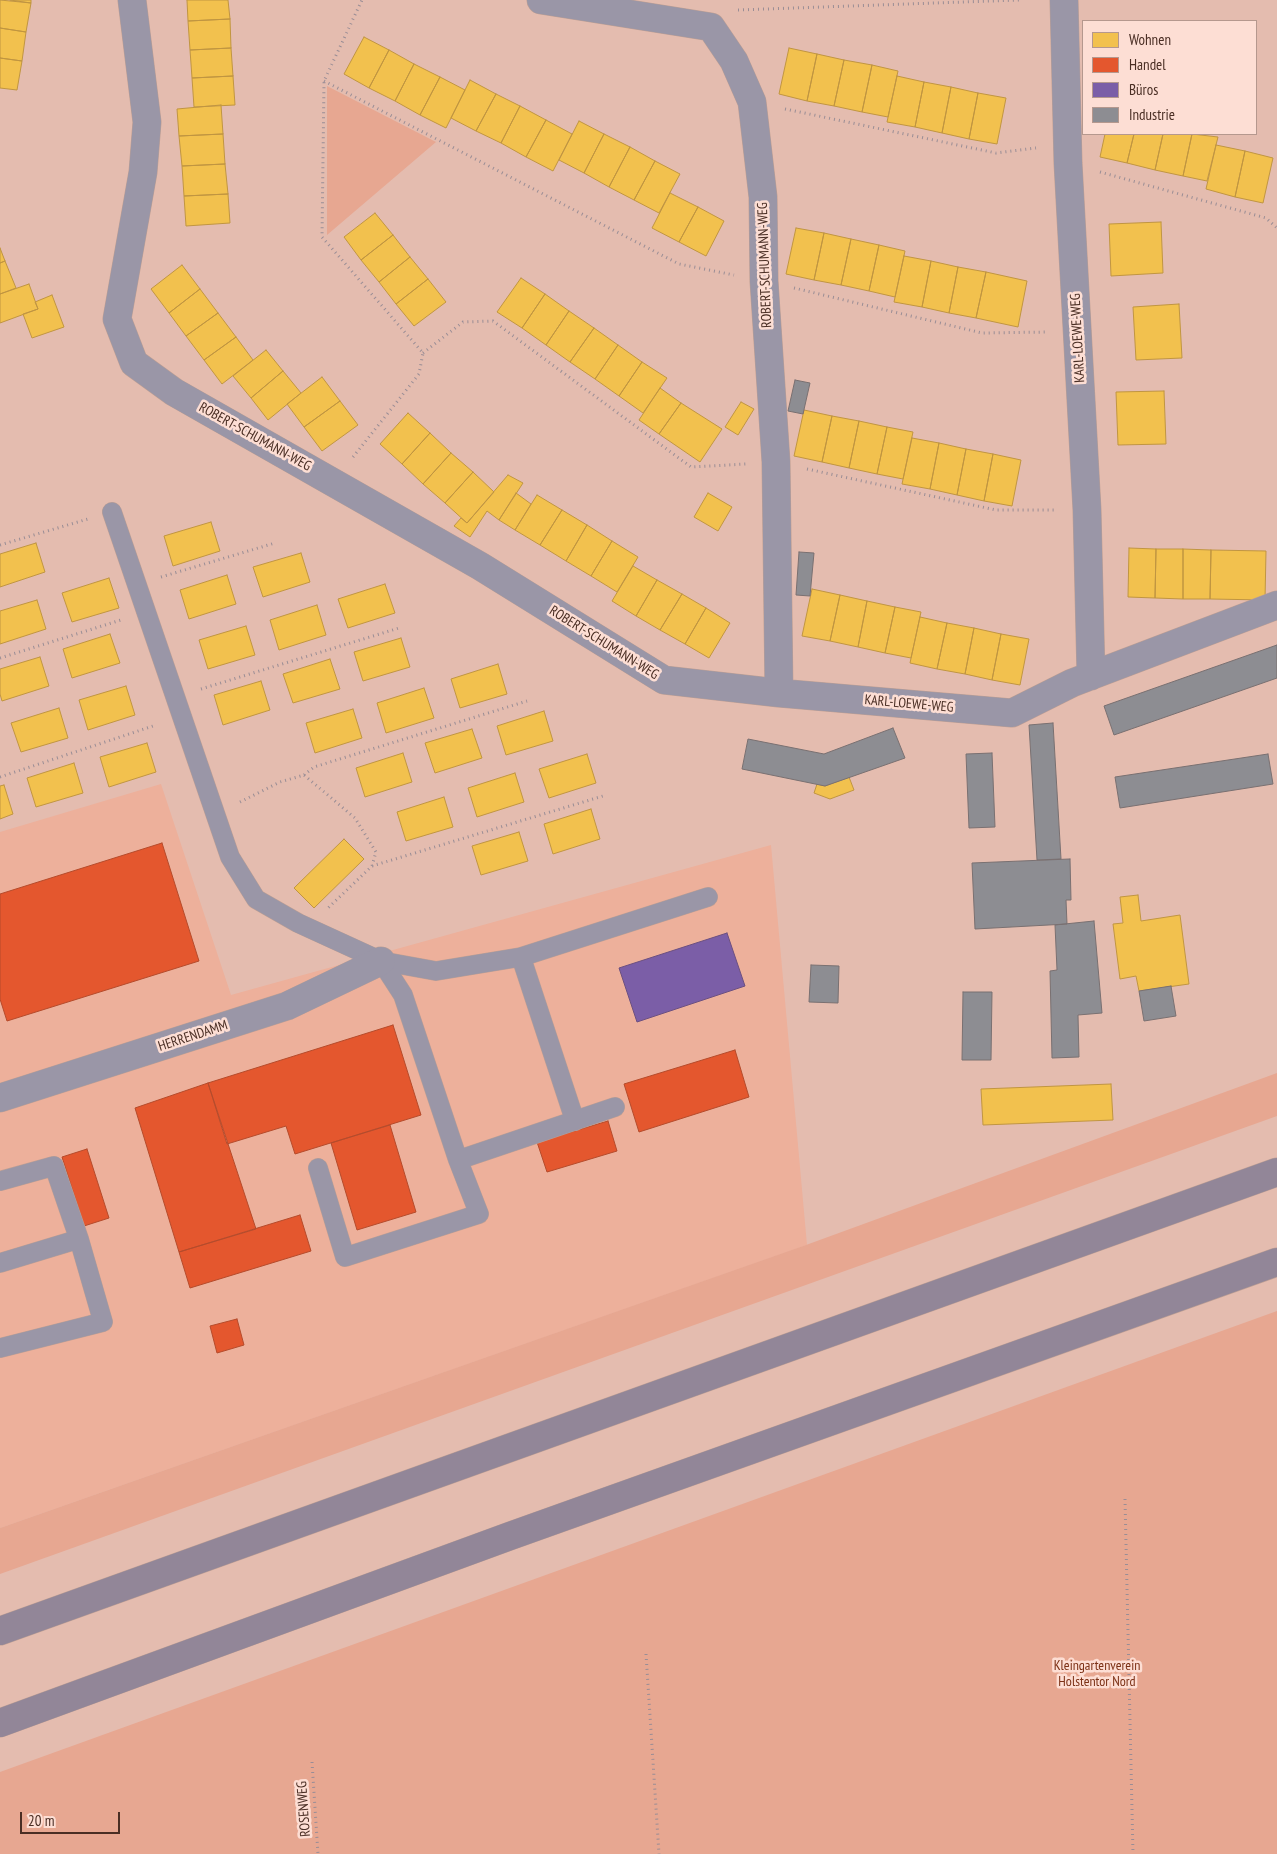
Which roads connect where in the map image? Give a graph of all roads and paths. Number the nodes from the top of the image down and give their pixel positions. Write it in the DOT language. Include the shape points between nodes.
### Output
graph roads {
  1 [pos="132,0"];
  2 [pos="362,0"];
  3 [pos="540,0"];
  4 [pos="1019,0"];
  5 [pos="1064,0"];
  6 [pos="734,10"];
  7 [pos="324,80"];
  8 [pos="752,102"];
  9 [pos="1068,154"];
  10 [pos="1277,228"];
  11 [pos="764,281"];
  12 [pos="1078,328"];
  13 [pos="423,353"];
  14 [pos="776,462"];
  15 [pos="334,481"];
  16 [pos="1087,510"];
  17 [pos="112,512"];
  18 [pos="275,544"];
  19 [pos="0,545"];
  20 [pos="137,584"];
  21 [pos="1277,605"];
  22 [pos="146,612"];
  23 [pos="399,628"];
  24 [pos="0,658"];
  25 [pos="1091,676"];
  26 [pos="779,693"];
  27 [pos="175,696"];
  28 [pos="526,702"];
  29 [pos="182,716"];
  30 [pos="304,775"];
  31 [pos="0,777"];
  32 [pos="603,796"];
  33 [pos="218,822"];
  34 [pos="372,866"];
  35 [pos="708,897"];
  36 [pos="308,928"];
  37 [pos="521,957"];
  38 [pos="381,961"];
  39 [pos="0,1098"];
  40 [pos="615,1107"];
  41 [pos="575,1121"];
  42 [pos="458,1160"];
  43 [pos="318,1168"];
  44 [pos="1277,1172"];
  45 [pos="0,1181"];
  46 [pos="79,1239"];
  47 [pos="1277,1262"];
  48 [pos="0,1263"];
  49 [pos="0,1348"];
  50 [pos="1125,1499"];
  51 [pos="0,1631"];
  52 [pos="646,1654"];
  53 [pos="0,1723"];
  54 [pos="312,1762"];
  55 [pos="318,1854"];
  56 [pos="659,1854"];
  57 [pos="1133,1854"];
  1 -- 15 [label="street, ROBERT-SCHUMANN-WEG" via="147,122 143,172 117,319 134,363 174,392"];
  2 -- 7 [label="path"];
  3 -- 8 [label="street, ROBERT-SCHUMANN-WEG" via="711,27 734,61"];
  4 -- 6 [label="path"];
  5 -- 9 [label="street, KARL-LOEWE-WEG"];
  7 -- 11 [label="path" via="679,264"];
  7 -- 13 [label="path" via="322,237"];
  8 -- 9 [label="path" via="996,152"];
  8 -- 11 [label="street, ROBERT-SCHUMANN-WEG" via="763,196"];
  9 -- 10 [label="path" via="1266,218"];
  9 -- 12 [label="street, KARL-LOEWE-WEG"];
  11 -- 12 [label="path" via="982,332 1034,334"];
  11 -- 14 [label="street, ROBERT-SCHUMANN-WEG"];
  12 -- 16 [label="street, KARL-LOEWE-WEG"];
  13 -- 14 [label="path" via="463,322 493,322 691,467"];
  13 -- 15 [label="path" via="419,374"];
  14 -- 16 [label="path" via="996,510"];
  14 -- 26 [label="street, ROBERT-SCHUMANN-WEG"];
  15 -- 26 [label="street, ROBERT-SCHUMANN-WEG" via="480,566 664,680"];
  16 -- 25 [label="street, KARL-LOEWE-WEG"];
  17 -- 19 [label="path"];
  17 -- 20 [label="lane"];
  18 -- 20 [label="path"];
  20 -- 22 [label="lane"];
  21 -- 25 [label="street, KARL-LOEWE-WEG"];
  22 -- 24 [label="path"];
  22 -- 27 [label="lane"];
  23 -- 27 [label="path"];
  25 -- 26 [label="street, KARL-LOEWE-WEG" via="1012,713"];
  27 -- 29 [label="lane"];
  28 -- 30 [label="path" via="314,767"];
  29 -- 31 [label="path"];
  29 -- 33 [label="lane"];
  30 -- 33 [label="path" via="280,782 229,808"];
  30 -- 34 [label="path" via="355,818 376,852"];
  32 -- 34 [label="path"];
  33 -- 36 [label="lane" via="230,857 256,899"];
  34 -- 36 [label="path"];
  35 -- 37 [label="lane"];
  36 -- 38 [label="lane"];
  37 -- 38 [label="lane" via="436,971"];
  37 -- 41 [label="lane"];
  38 -- 39 [label="street, HERRENDAMM" via="287,1006"];
  38 -- 42 [label="lane" via="404,996"];
  40 -- 41 [label="lane"];
  41 -- 42 [label="lane"];
  42 -- 43 [label="lane" via="479,1214 345,1257"];
  44 -- 51 [label="highway"];
  45 -- 46 [label="lane" via="54,1166"];
  46 -- 48 [label="lane"];
  46 -- 49 [label="lane" via="103,1322"];
  47 -- 53 [label="highway"];
  50 -- 57 [label="path"];
  52 -- 56 [label="path"];
  54 -- 55 [label="path, ROSENWEG"];
}
